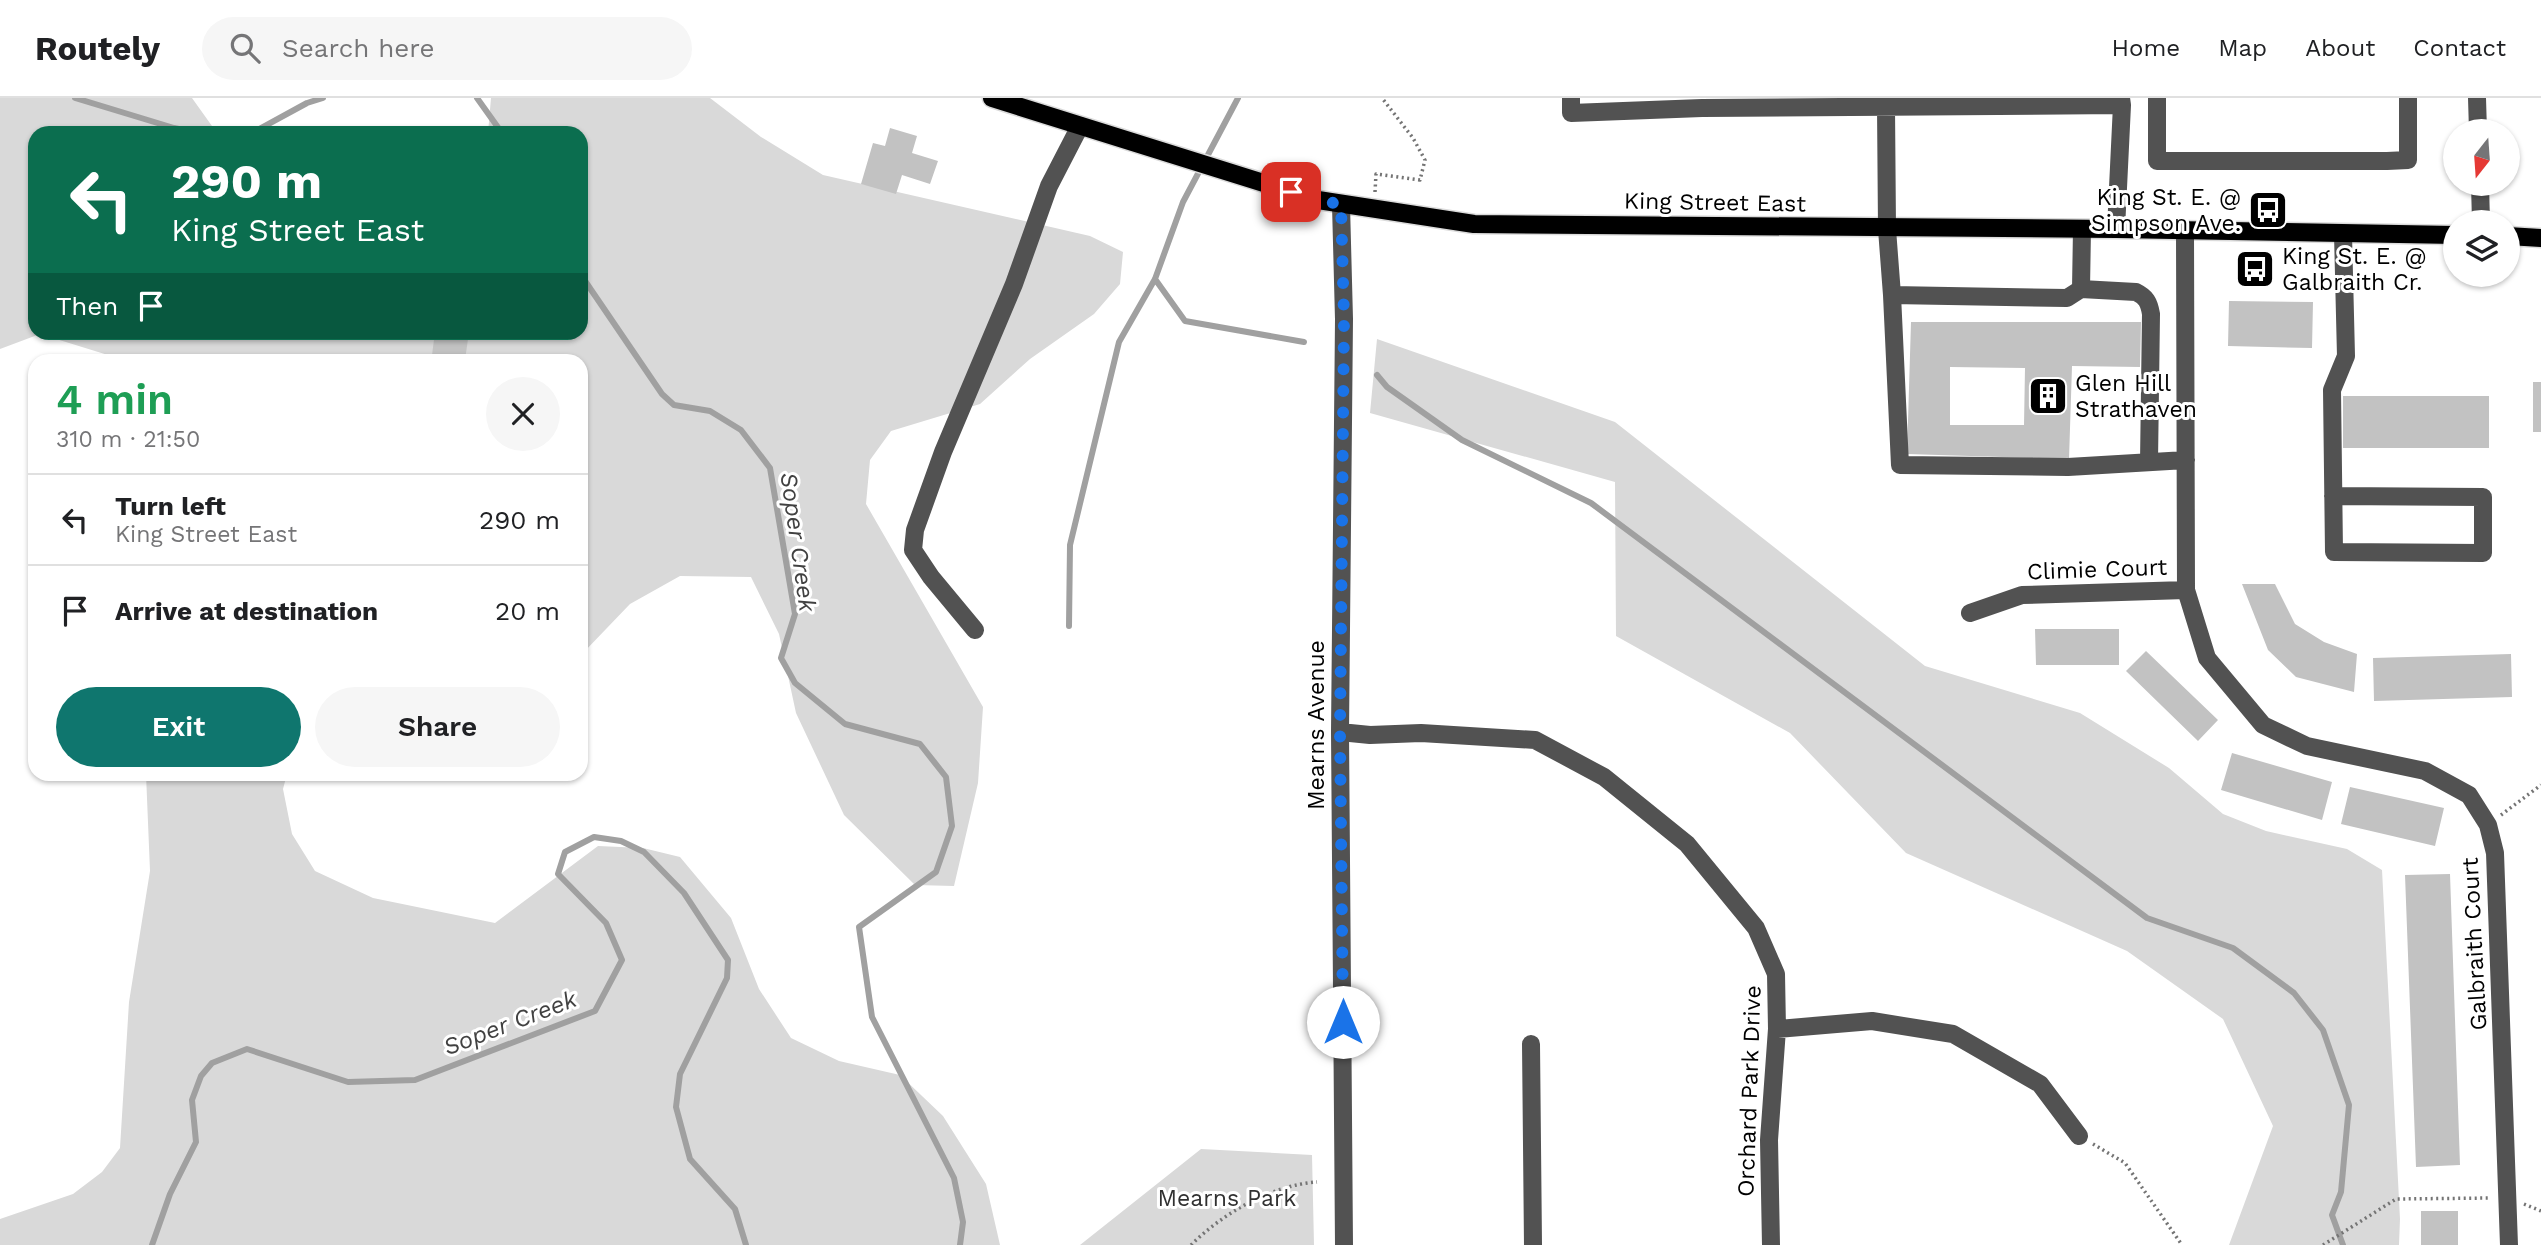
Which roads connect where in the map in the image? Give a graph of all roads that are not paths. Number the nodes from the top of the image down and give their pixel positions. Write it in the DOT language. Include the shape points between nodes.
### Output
graph roads {
  1 [pos="992,98"];
  2 [pos="1571,98"];
  3 [pos="2157,98"];
  4 [pos="2408,98"];
  5 [pos="2477,98"];
  6 [pos="2121,102"];
  7 [pos="1686,103"];
  8 [pos="1885,107"];
  9 [pos="2478,119"];
  10 [pos="1080,126"];
  11 [pos="1341,205"];
  12 [pos="1887,229"];
  13 [pos="2082,229"];
  14 [pos="2116,229"];
  15 [pos="2185,232"];
  16 [pos="2343,234"];
  17 [pos="2443,235"];
  18 [pos="2520,237"];
  19 [pos="2541,238"];
  20 [pos="2081,289"];
  21 [pos="1892,295"];
  22 [pos="2186,460"];
  23 [pos="2149,463"];
  24 [pos="2333,496"];
  25 [pos="2186,590"];
  26 [pos="1970,613"];
  27 [pos="975,631"];
  28 [pos="1340,732"];
  29 [pos="1777,1028"];
  30 [pos="1531,1044"];
  31 [pos="2079,1136"];
  32 [pos="1345,1245"];
  33 [pos="1533,1245"];
  34 [pos="1771,1245"];
  35 [pos="2509,1245"];
  1 -- 10 [label="main road, King Street East"];
  2 -- 7 [label="street" via="1571,113"];
  3 -- 4 [label="street" via="2157,161 2387,161 2408,160"];
  5 -- 9 [label="street"];
  6 -- 8 [label="street"];
  6 -- 14 [label="street"];
  7 -- 8 [label="street"];
  8 -- 12 [label="street"];
  10 -- 11 [label="main road, King Street East"];
  10 -- 27 [label="street" via="1049,186 915,530 913,550"];
  11 -- 12 [label="main road, King Street East" via="1474,223"];
  11 -- 28 [label="street, Mearns Avenue"];
  12 -- 13 [label="main road, King Street East"];
  12 -- 21 [label="street"];
  13 -- 14 [label="main road, King Street East"];
  13 -- 20 [label="street"];
  14 -- 15 [label="main road, King Street East"];
  15 -- 16 [label="main road, King Street East"];
  15 -- 22 [label="street, Galbraith Court"];
  16 -- 17 [label="main road, King Street East"];
  16 -- 24 [label="street" via="2346,356 2332,390"];
  18 -- 19 [label="main road"];
  20 -- 21 [label="street" via="2067,298"];
  20 -- 23 [label="street" via="2136,292 2149,303"];
  21 -- 23 [label="street" via="1900,465"];
  22 -- 23 [label="street"];
  22 -- 25 [label="street, Galbraith Court"];
  24 -- 24 [label="street" via="2334,552 2483,553 2483,497"];
  25 -- 26 [label="street, Climie Court" via="2022,595"];
  25 -- 35 [label="street, Galbraith Court" via="2207,658 2263,725 2307,746 2425,771 2469,794 2488,825 2495,853"];
  28 -- 29 [label="street, Orchard Park Drive" via="1535,740 1604,776 1687,844 1756,928 1776,974"];
  28 -- 32 [label="street, Mearns Avenue"];
  29 -- 31 [label="street" via="1872,1021 1953,1034 2040,1084"];
  29 -- 34 [label="street, Orchard Park Drive" via="1769,1140"];
  30 -- 33 [label="street"];
}
